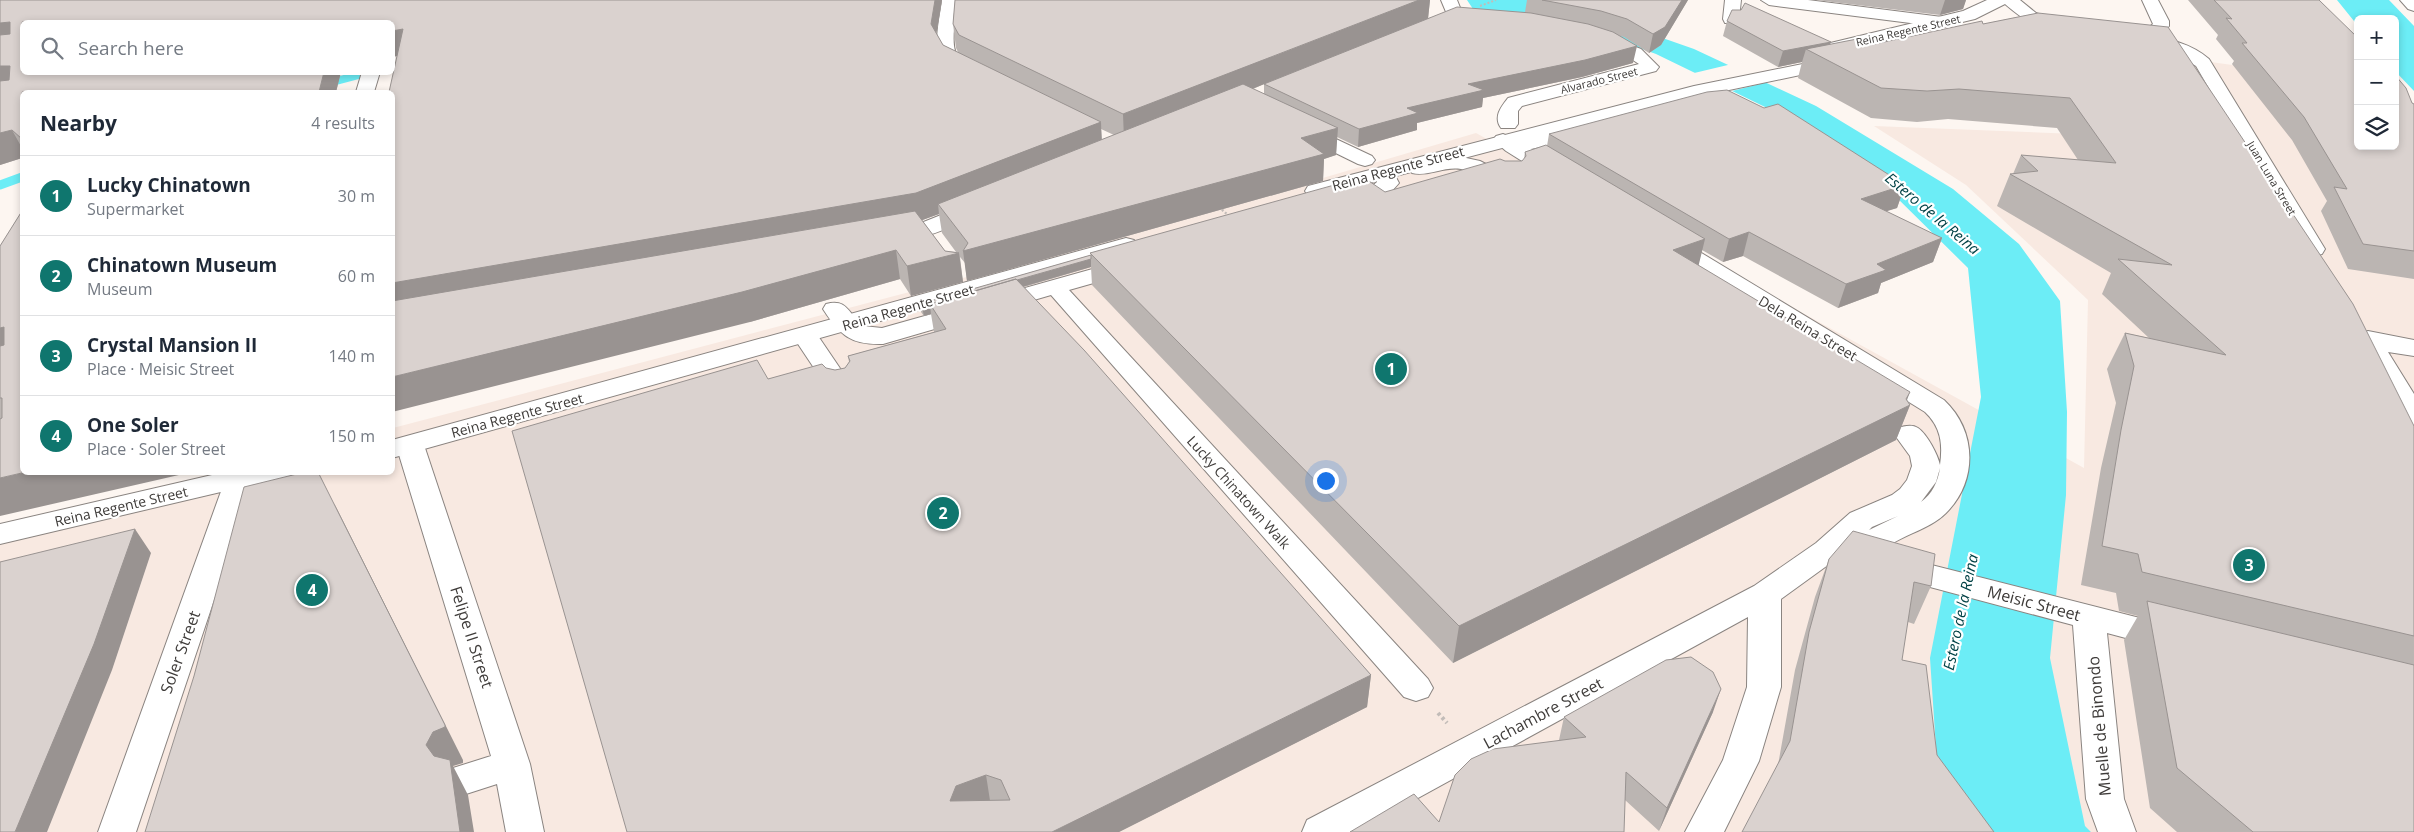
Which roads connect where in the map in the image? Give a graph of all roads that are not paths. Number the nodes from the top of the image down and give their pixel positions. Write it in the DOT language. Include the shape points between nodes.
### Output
graph roads {
  1 [pos="950,0"];
  2 [pos="1733,0"];
  3 [pos="1769,0"];
  4 [pos="2000,0"];
  5 [pos="2010,0"];
  6 [pos="2150,0"];
  7 [pos="2408,0"];
  8 [pos="2414,6"];
  9 [pos="1463,9"];
  10 [pos="1730,19"];
  11 [pos="1436,22"];
  12 [pos="1942,22"];
  13 [pos="2018,27"];
  14 [pos="1586,35"];
  15 [pos="1908,47"];
  16 [pos="987,81"];
  17 [pos="1686,88"];
  18 [pos="1726,104"];
  19 [pos="1288,122"];
  20 [pos="1508,137"];
  21 [pos="1377,169"];
  22 [pos="1572,184"];
  23 [pos="1509,185"];
  24 [pos="1297,188"];
  25 [pos="989,203"];
  26 [pos="1313,212"];
  27 [pos="1648,230"];
  28 [pos="868,239"];
  29 [pos="2324,265"];
  30 [pos="1063,296"];
  31 [pos="841,316"];
  32 [pos="806,335"];
  33 [pos="2414,348"];
  34 [pos="841,389"];
  35 [pos="2414,417"];
  36 [pos="1908,434"];
  37 [pos="398,442"];
  38 [pos="244,475"];
  39 [pos="248,475"];
  40 [pos="0,534"];
  41 [pos="1840,552"];
  42 [pos="1765,594"];
  43 [pos="2076,614"];
  44 [pos="2194,643"];
  45 [pos="1416,688"];
  46 [pos="512,764"];
  47 [pos="466,779"];
  48 [pos="117,832"];
  49 [pos="526,832"];
  50 [pos="1322,832"];
  51 [pos="1704,832"];
  52 [pos="2117,832"];
  1 -- 16 [label="street" via="945,48 953,64"];
  2 -- 10 [label="street"];
  3 -- 12 [label="street"];
  4 -- 12 [label="street, Reina Regente Street" via="1981,11"];
  5 -- 13 [label="street" via="2034,20 2071,31"];
  6 -- 29 [label="street, Juan Luna Street" via="2161,26 2152,33 2120,36 2178,47 2198,57"];
  7 -- 8 [label="street"];
  9 -- 11 [label="street"];
  12 -- 17 [label="street, Reina Regente Street" via="1741,69"];
  14 -- 20 [label="street, Alvarado Street" via="1615,43 1646,61 1650,67 1515,102 1508,110"];
  15 -- 17 [label="street, Reina Regente Street" via="1758,78"];
  17 -- 20 [label="street, Reina Regente Street"];
  18 -- 20 [label="street" via="1701,104"];
  19 -- 21 [label="street"];
  20 -- 21 [label="street, Reina Regente Street"];
  20 -- 22 [label="street"];
  21 -- 23 [label="street" via="1398,175 1458,160 1470,163"];
  21 -- 24 [label="street, Reina Regente Street"];
  21 -- 26 [label="street" via="1388,183 1381,191"];
  25 -- 28 [label="street" via="931,236"];
  27 -- 41 [label="street, Dela Reina Street" via="1928,401 1950,423 1956,458 1948,489 1938,504 1921,519"];
  30 -- 45 [label="street, Lucky Chinatown Walk"];
  31 -- 31 [label="street, Reina Regente Street" via="851,331 861,335 890,335 1139,242 955,271"];
  31 -- 32 [label="street, Reina Regente Street"];
  31 -- 37 [label="street, Reina Regente Street"];
  32 -- 34 [label="street"];
  32 -- 37 [label="street, Reina Regente Street"];
  33 -- 35 [label="street" via="2364,333"];
  36 -- 41 [label="street" via="1924,455 1926,466 1916,490 1903,502 1861,520"];
  37 -- 46 [label="street, Felipe II Street"];
  38 -- 40 [label="street, Reina Regente Street"];
  39 -- 48 [label="street, Soler Street"];
  41 -- 42 [label="street"];
  41 -- 43 [label="street, Meisic Street"];
  42 -- 50 [label="street, Lachambre Street"];
  42 -- 51 [label="street" via="1764,687 1742,761"];
  43 -- 44 [label="street, Meisic Street"];
  43 -- 52 [label="street, Muelle de Binondo" via="2106,799"];
  46 -- 47 [label="street"];
  46 -- 49 [label="street, Felipe II Street"];
}
